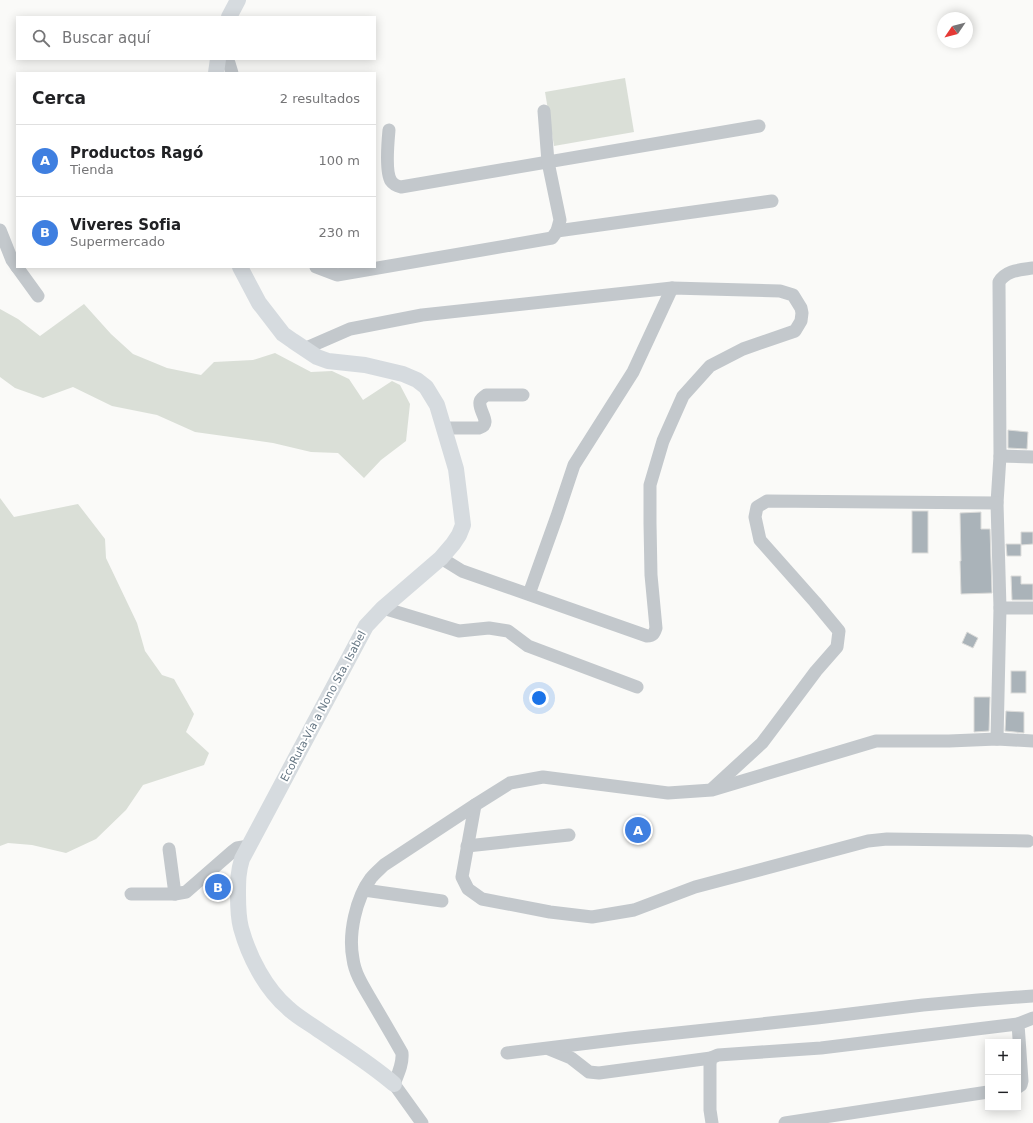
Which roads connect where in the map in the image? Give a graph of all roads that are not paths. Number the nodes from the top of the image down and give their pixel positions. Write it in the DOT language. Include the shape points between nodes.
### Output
graph roads {
  1 [pos="238,0"];
  2 [pos="230,16"];
  3 [pos="218,60"];
  4 [pos="226,60"];
  5 [pos="216,72"];
  6 [pos="232,72"];
  7 [pos="544,111"];
  8 [pos="759,126"];
  9 [pos="389,130"];
  10 [pos="548,162"];
  11 [pos="772,201"];
  12 [pos="0,230"];
  13 [pos="557,230"];
  14 [pos="16,266"];
  15 [pos="18,268"];
  16 [pos="241,268"];
  17 [pos="318,268"];
  18 [pos="1033,268"];
  19 [pos="672,288"];
  20 [pos="38,296"];
  21 [pos="304,349"];
  22 [pos="522,395"];
  23 [pos="444,428"];
  24 [pos="1000,456"];
  25 [pos="1033,457"];
  26 [pos="997,503"];
  27 [pos="441,558"];
  28 [pos="529,594"];
  29 [pos="383,608"];
  30 [pos="1000,608"];
  31 [pos="1033,608"];
  32 [pos="637,687"];
  33 [pos="998,740"];
  34 [pos="1033,741"];
  35 [pos="712,790"];
  36 [pos="475,805"];
  37 [pos="570,835"];
  38 [pos="1028,841"];
  39 [pos="249,846"];
  40 [pos="467,846"];
  41 [pos="169,848"];
  42 [pos="364,890"];
  43 [pos="131,894"];
  44 [pos="175,894"];
  45 [pos="442,901"];
  46 [pos="1033,996"];
  47 [pos="1033,1018"];
  48 [pos="1018,1024"];
  49 [pos="547,1048"];
  50 [pos="507,1053"];
  51 [pos="711,1058"];
  52 [pos="394,1084"];
  53 [pos="1021,1085"];
  54 [pos="985,1092"];
  55 [pos="422,1123"];
  56 [pos="712,1123"];
  57 [pos="786,1123"];
  1 -- 2 [label="main road"];
  3 -- 5 [label="main road"];
  4 -- 6 [label="street"];
  7 -- 10 [label="street"];
  8 -- 10 [label="street"];
  9 -- 10 [label="street" via="388,172 391,181 401,187"];
  10 -- 13 [label="street" via="560,220"];
  11 -- 13 [label="street"];
  12 -- 14 [label="street"];
  13 -- 17 [label="street" via="552,238 337,276"];
  15 -- 20 [label="street"];
  16 -- 21 [label="main road, EcoRuta-Vía a Nono Sta. Isabel" via="259,303 275,324 283,334"];
  18 -- 24 [label="street" via="1006,274 999,282"];
  19 -- 21 [label="street" via="422,315 350,328"];
  19 -- 28 [label="street" via="633,372 574,465"];
  19 -- 28 [label="street" via="780,291 793,295 801,308 802,317 795,331 743,349 710,366 683,396 663,442 650,485 651,574 656,628 654,634 647,636"];
  21 -- 23 [label="main road, EcoRuta-Vía a Nono Sta. Isabel" via="328,361 366,365 417,380 426,387 437,405"];
  22 -- 23 [label="street" via="486,395 479,403 485,421 482,427"];
  23 -- 27 [label="main road, EcoRuta-Vía a Nono Sta. Isabel" via="456,469 462,525 459,535"];
  24 -- 25 [label="street"];
  24 -- 26 [label="street"];
  26 -- 30 [label="street"];
  26 -- 35 [label="street" via="767,501 757,507 755,518 760,540 839,631 837,647 762,744"];
  27 -- 28 [label="street" via="462,571"];
  27 -- 29 [label="main road, EcoRuta-Vía a Nono Sta. Isabel"];
  29 -- 32 [label="street" via="459,631 489,628 508,631 528,646"];
  29 -- 39 [label="main road, EcoRuta-Vía a Nono Sta. Isabel" via="366,626"];
  30 -- 31 [label="street"];
  30 -- 33 [label="street"];
  33 -- 34 [label="street"];
  33 -- 35 [label="street" via="876,742"];
  35 -- 36 [label="street" via="668,793 543,777 510,783"];
  36 -- 40 [label="street"];
  36 -- 42 [label="street" via="384,865"];
  37 -- 40 [label="street"];
  38 -- 40 [label="street" via="868,841 695,887 634,910 592,917 482,899 468,889 462,877"];
  39 -- 44 [label="street" via="237,848 186,892"];
  39 -- 52 [label="main road, EcoRuta-Vía a Nono Sta. Isabel" via="237,878 239,917 249,950 260,973 289,1010"];
  41 -- 44 [label="street"];
  42 -- 45 [label="street"];
  42 -- 52 [label="street" via="354,917 353,960 363,986 402,1053 403,1059"];
  43 -- 44 [label="street"];
  46 -- 49 [label="street" via="946,1003"];
  47 -- 48 [label="street"];
  48 -- 51 [label="street" via="821,1048 718,1055"];
  48 -- 53 [label="street"];
  49 -- 50 [label="street"];
  49 -- 51 [label="street" via="571,1058 589,1072"];
  51 -- 56 [label="street"];
  52 -- 55 [label="street"];
  54 -- 57 [label="street"];
}
